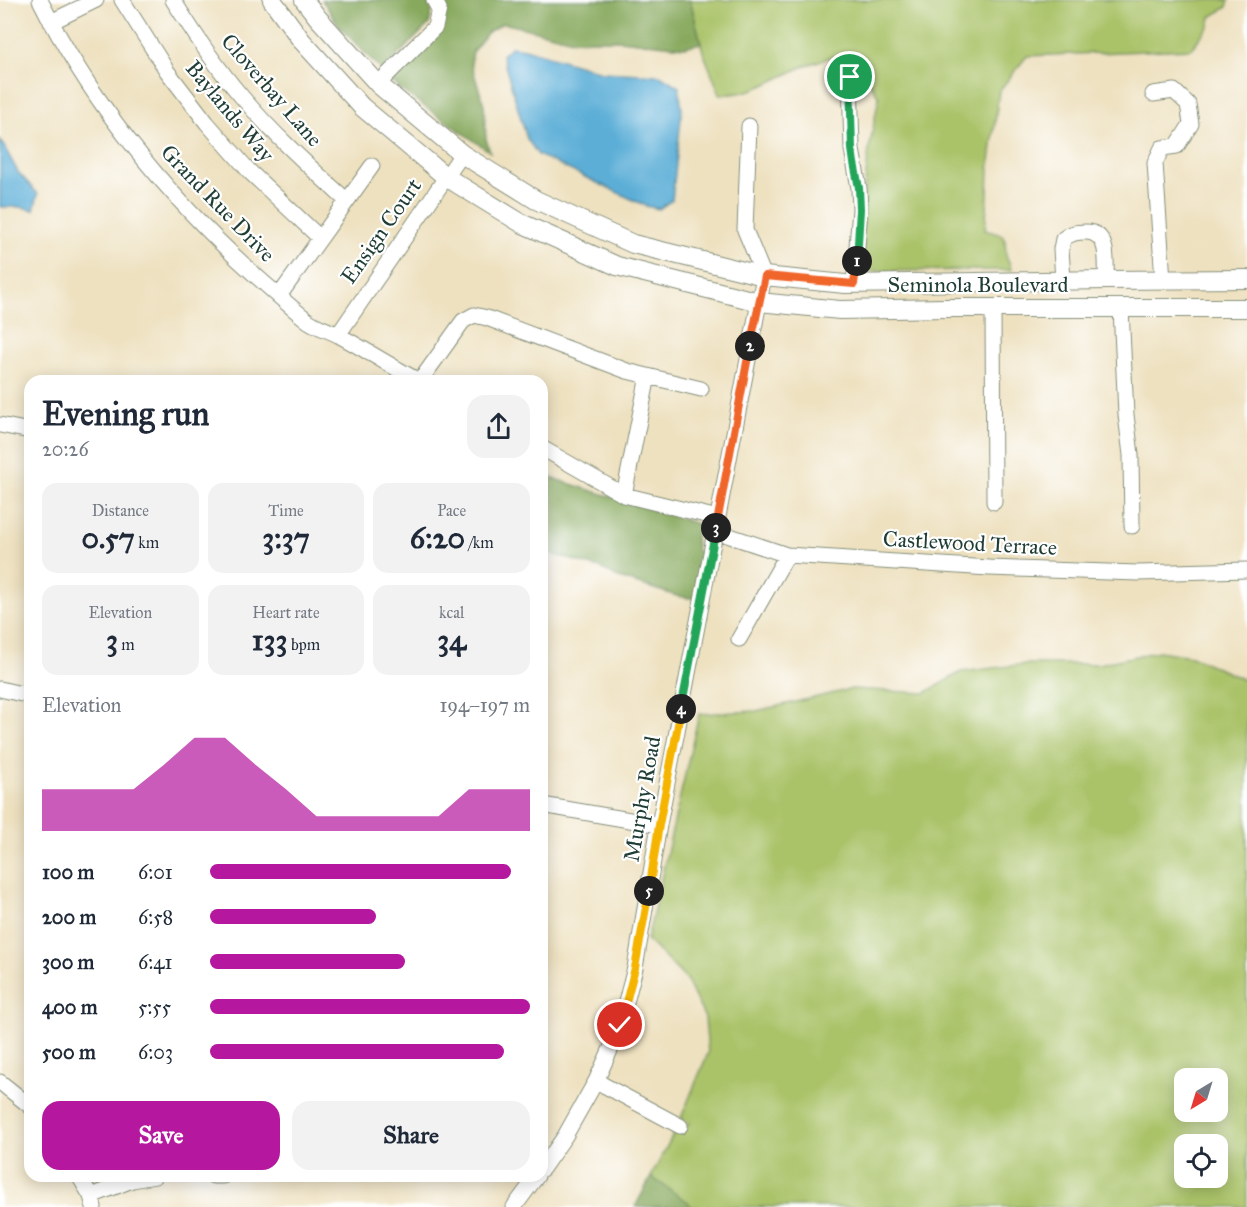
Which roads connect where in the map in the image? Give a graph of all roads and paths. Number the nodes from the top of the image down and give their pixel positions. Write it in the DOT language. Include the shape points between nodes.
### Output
graph roads {
  1 [pos="40,0"];
  2 [pos="96,0"];
  3 [pos="122,0"];
  4 [pos="173,0"];
  5 [pos="273,0"];
  6 [pos="304,0"];
  7 [pos="434,0"];
  8 [pos="51,22"];
  9 [pos="850,77"];
  10 [pos="378,84"];
  11 [pos="1153,94"];
  12 [pos="749,126"];
  13 [pos="462,154"];
  14 [pos="372,166"];
  15 [pos="446,177"];
  16 [pos="347,201"];
  17 [pos="320,238"];
  18 [pos="765,276"];
  19 [pos="1106,279"];
  20 [pos="1247,279"];
  21 [pos="1063,280"];
  22 [pos="1162,280"];
  23 [pos="854,284"];
  24 [pos="279,296"];
  25 [pos="759,302"];
  26 [pos="993,308"];
  27 [pos="1120,308"];
  28 [pos="1247,308"];
  29 [pos="338,334"];
  30 [pos="409,375"];
  31 [pos="423,375"];
  32 [pos="648,376"];
  33 [pos="701,389"];
  34 [pos="0,425"];
  35 [pos="24,430"];
  36 [pos="548,451"];
  37 [pos="624,495"];
  38 [pos="994,502"];
  39 [pos="717,525"];
  40 [pos="1132,526"];
  41 [pos="788,555"];
  42 [pos="1247,570"];
  43 [pos="739,639"];
  44 [pos="0,689"];
  45 [pos="24,695"];
  46 [pos="548,806"];
  47 [pos="659,825"];
  48 [pos="596,1081"];
  49 [pos="0,1082"];
  50 [pos="24,1101"];
  51 [pos="680,1126"];
  52 [pos="548,1160"];
  53 [pos="83,1182"];
  54 [pos="128,1182"];
  55 [pos="533,1182"];
  56 [pos="93,1201"];
  57 [pos="514,1207"];
  1 -- 8 [label="street, Grand Rue Drive"];
  2 -- 8 [label="street"];
  3 -- 17 [label="street, Baylands Way" via="167,71 205,121 250,172"];
  4 -- 16 [label="street, Cloverbay Lane" via="202,46 242,97 285,144"];
  5 -- 15 [label="main road, Seminola Boulevard" via="302,40 362,107"];
  6 -- 10 [label="main road, Seminola Boulevard"];
  7 -- 10 [label="street" via="439,9 435,27"];
  8 -- 24 [label="street, Grand Rue Drive" via="85,80 166,188"];
  9 -- 23 [label="street" via="852,149 860,209"];
  10 -- 13 [label="main road, Seminola Boulevard"];
  11 -- 22 [label="street" via="1174,91 1188,104 1191,124 1177,146 1162,148 1155,163"];
  12 -- 18 [label="street" via="745,230"];
  13 -- 15 [label="street, Ensign Court"];
  13 -- 18 [label="main road, Seminola Boulevard" via="536,200 633,244"];
  14 -- 16 [label="street"];
  15 -- 25 [label="main road, Seminola Boulevard" via="520,223 617,266"];
  15 -- 29 [label="street, Ensign Court"];
  16 -- 17 [label="street"];
  17 -- 24 [label="street"];
  18 -- 23 [label="main road, Seminola Boulevard"];
  18 -- 25 [label="street, Murphy Road"];
  19 -- 21 [label="main road, Seminola Boulevard"];
  19 -- 21 [label="street" via="1104,242 1090,232 1074,233 1063,240"];
  19 -- 22 [label="main road, Seminola Boulevard"];
  20 -- 22 [label="main road, Seminola Boulevard"];
  21 -- 23 [label="main road, Seminola Boulevard"];
  24 -- 29 [label="street, Grand Rue Drive" via="309,322"];
  25 -- 26 [label="main road, Seminola Boulevard" via="840,310"];
  25 -- 39 [label="street, Murphy Road"];
  26 -- 27 [label="main road, Seminola Boulevard"];
  26 -- 38 [label="street"];
  27 -- 28 [label="main road, Seminola Boulevard"];
  27 -- 40 [label="street"];
  29 -- 30 [label="street, Grand Rue Drive"];
  31 -- 32 [label="street" via="463,321 474,315"];
  32 -- 33 [label="street"];
  32 -- 37 [label="street"];
  34 -- 35 [label="street"];
  36 -- 37 [label="street"];
  37 -- 39 [label="street"];
  39 -- 41 [label="street, Castlewood Terrace"];
  39 -- 47 [label="street, Murphy Road"];
  41 -- 42 [label="street, Castlewood Terrace" via="1138,573"];
  41 -- 43 [label="street"];
  44 -- 45 [label="street"];
  46 -- 47 [label="street"];
  47 -- 48 [label="street, Murphy Road" via="635,968 620,1025"];
  48 -- 51 [label="street"];
  48 -- 52 [label="street, Murphy Road"];
  49 -- 50 [label="street"];
  53 -- 56 [label="street"];
  54 -- 56 [label="street"];
  55 -- 57 [label="street"];
}
